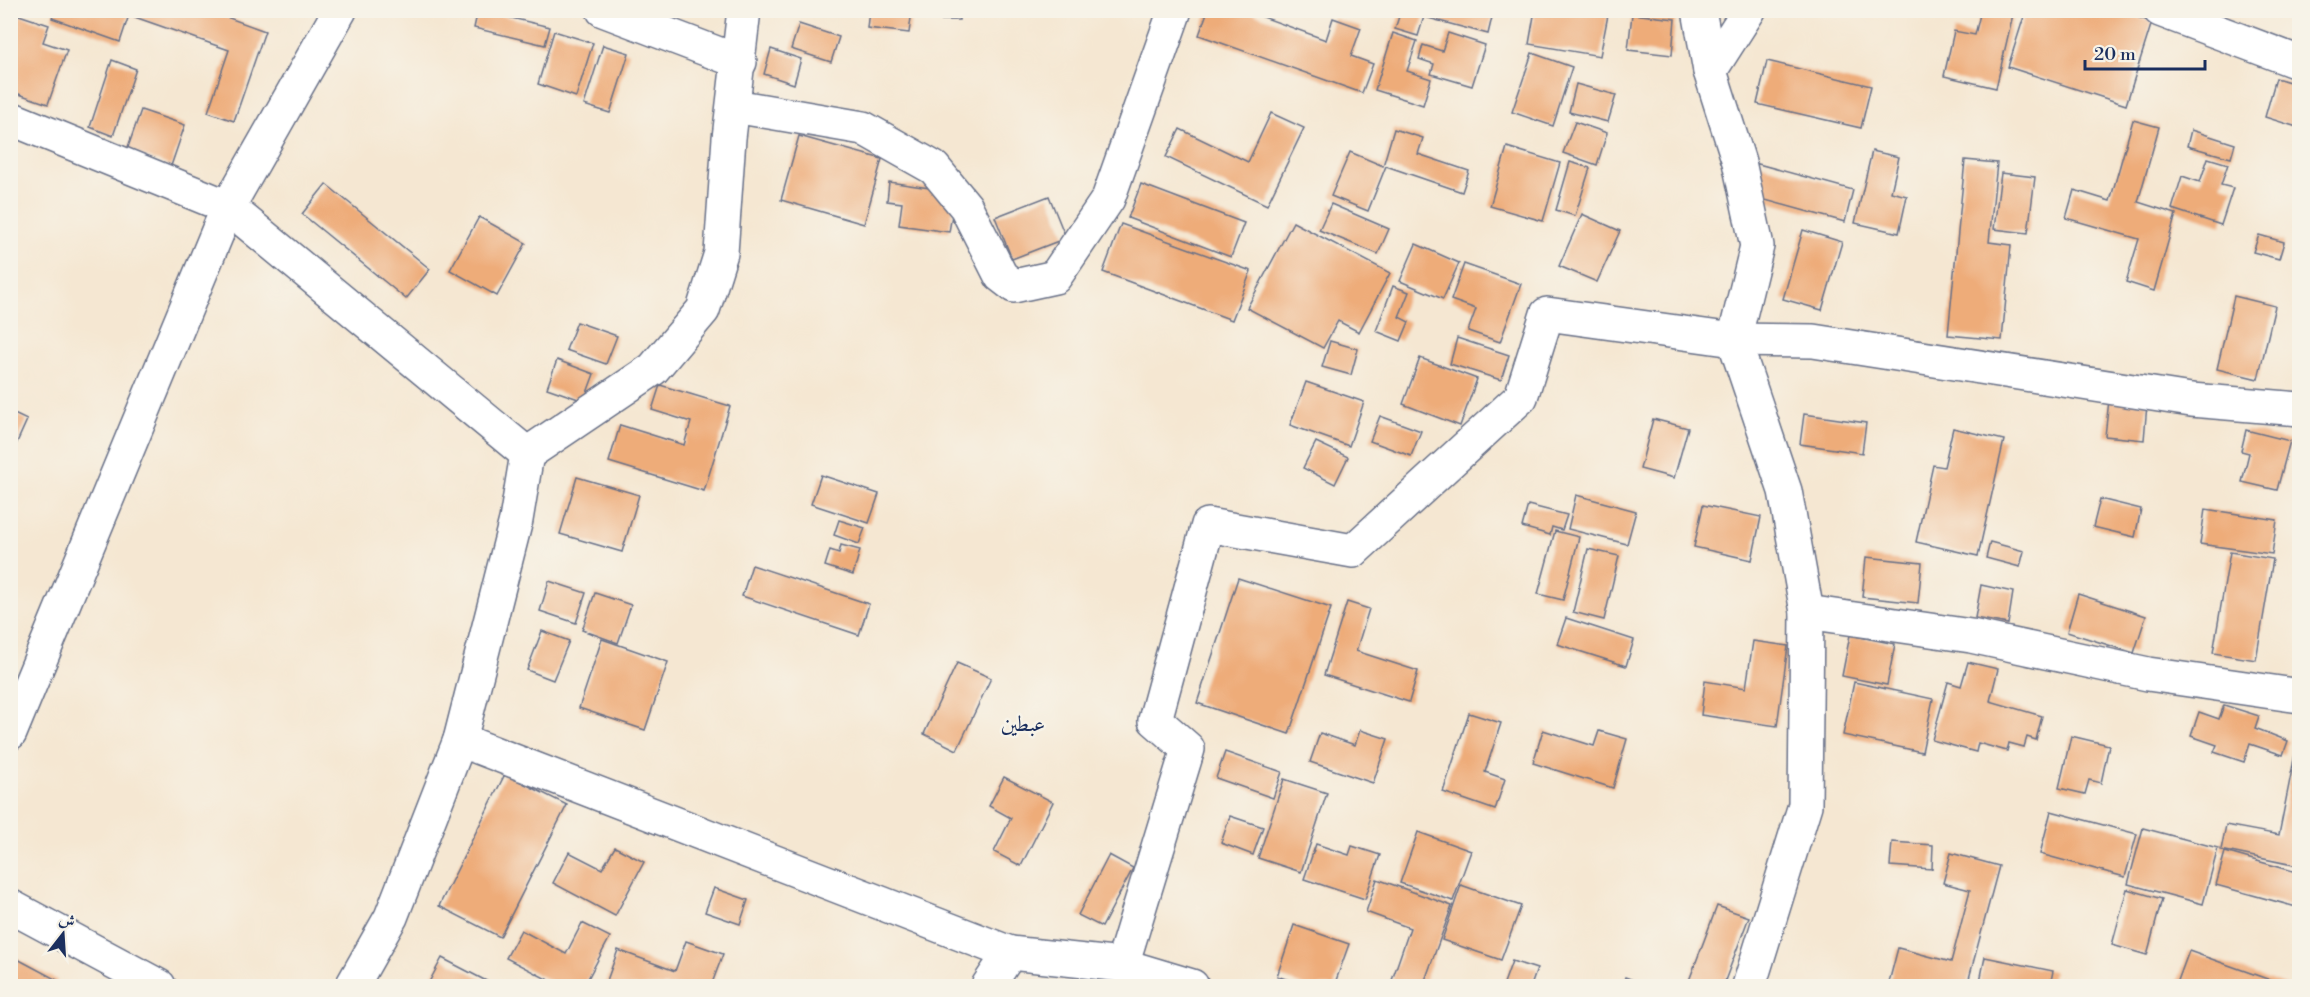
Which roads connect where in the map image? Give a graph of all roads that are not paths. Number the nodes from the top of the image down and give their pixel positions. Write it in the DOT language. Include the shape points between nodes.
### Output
graph roads {
  1 [pos="340,10"];
  2 [pos="603,10"];
  3 [pos="744,10"];
  4 [pos="1699,10"];
  5 [pos="1749,10"];
  6 [pos="2160,10"];
  7 [pos="1165,14"];
  8 [pos="740,62"];
  9 [pos="2300,63"];
  10 [pos="1710,71"];
  11 [pos="734,106"];
  12 [pos="10,118"];
  13 [pos="228,207"];
  14 [pos="1734,340"];
  15 [pos="2300,409"];
  16 [pos="527,454"];
  17 [pos="1807,612"];
  18 [pos="2300,696"];
  19 [pos="10,733"];
  20 [pos="460,740"];
  21 [pos="10,906"];
  22 [pos="1010,953"];
  23 [pos="1122,965"];
  24 [pos="1753,986"];
  25 [pos="159,987"];
  26 [pos="352,987"];
  27 [pos="988,987"];
  28 [pos="1192,987"];
  1 -- 13 [label="street"];
  2 -- 8 [label="street"];
  3 -- 8 [label="street"];
  4 -- 10 [label="street"];
  5 -- 10 [label="street"];
  6 -- 9 [label="street"];
  7 -- 11 [label="street" via="1108,199 1055,277 1014,286 1001,276 966,207 934,168 863,128"];
  8 -- 11 [label="street"];
  10 -- 14 [label="street" via="1739,162 1757,246"];
  11 -- 16 [label="street" via="721,253 703,310 653,369"];
  12 -- 13 [label="street"];
  13 -- 16 [label="street"];
  13 -- 19 [label="street"];
  14 -- 15 [label="street" via="1813,341 2191,400"];
  14 -- 17 [label="street" via="1785,492"];
  14 -- 23 [label="street" via="1547,314 1521,397 1353,551 1208,525 1155,720 1188,749"];
  16 -- 20 [label="street" via="516,520"];
  17 -- 18 [label="street" via="1971,636 2148,674"];
  17 -- 24 [label="street" via="1805,805"];
  20 -- 22 [label="street"];
  20 -- 26 [label="street" via="391,917"];
  21 -- 25 [label="street"];
  22 -- 23 [label="street"];
  22 -- 27 [label="street"];
  23 -- 28 [label="street"];
}
